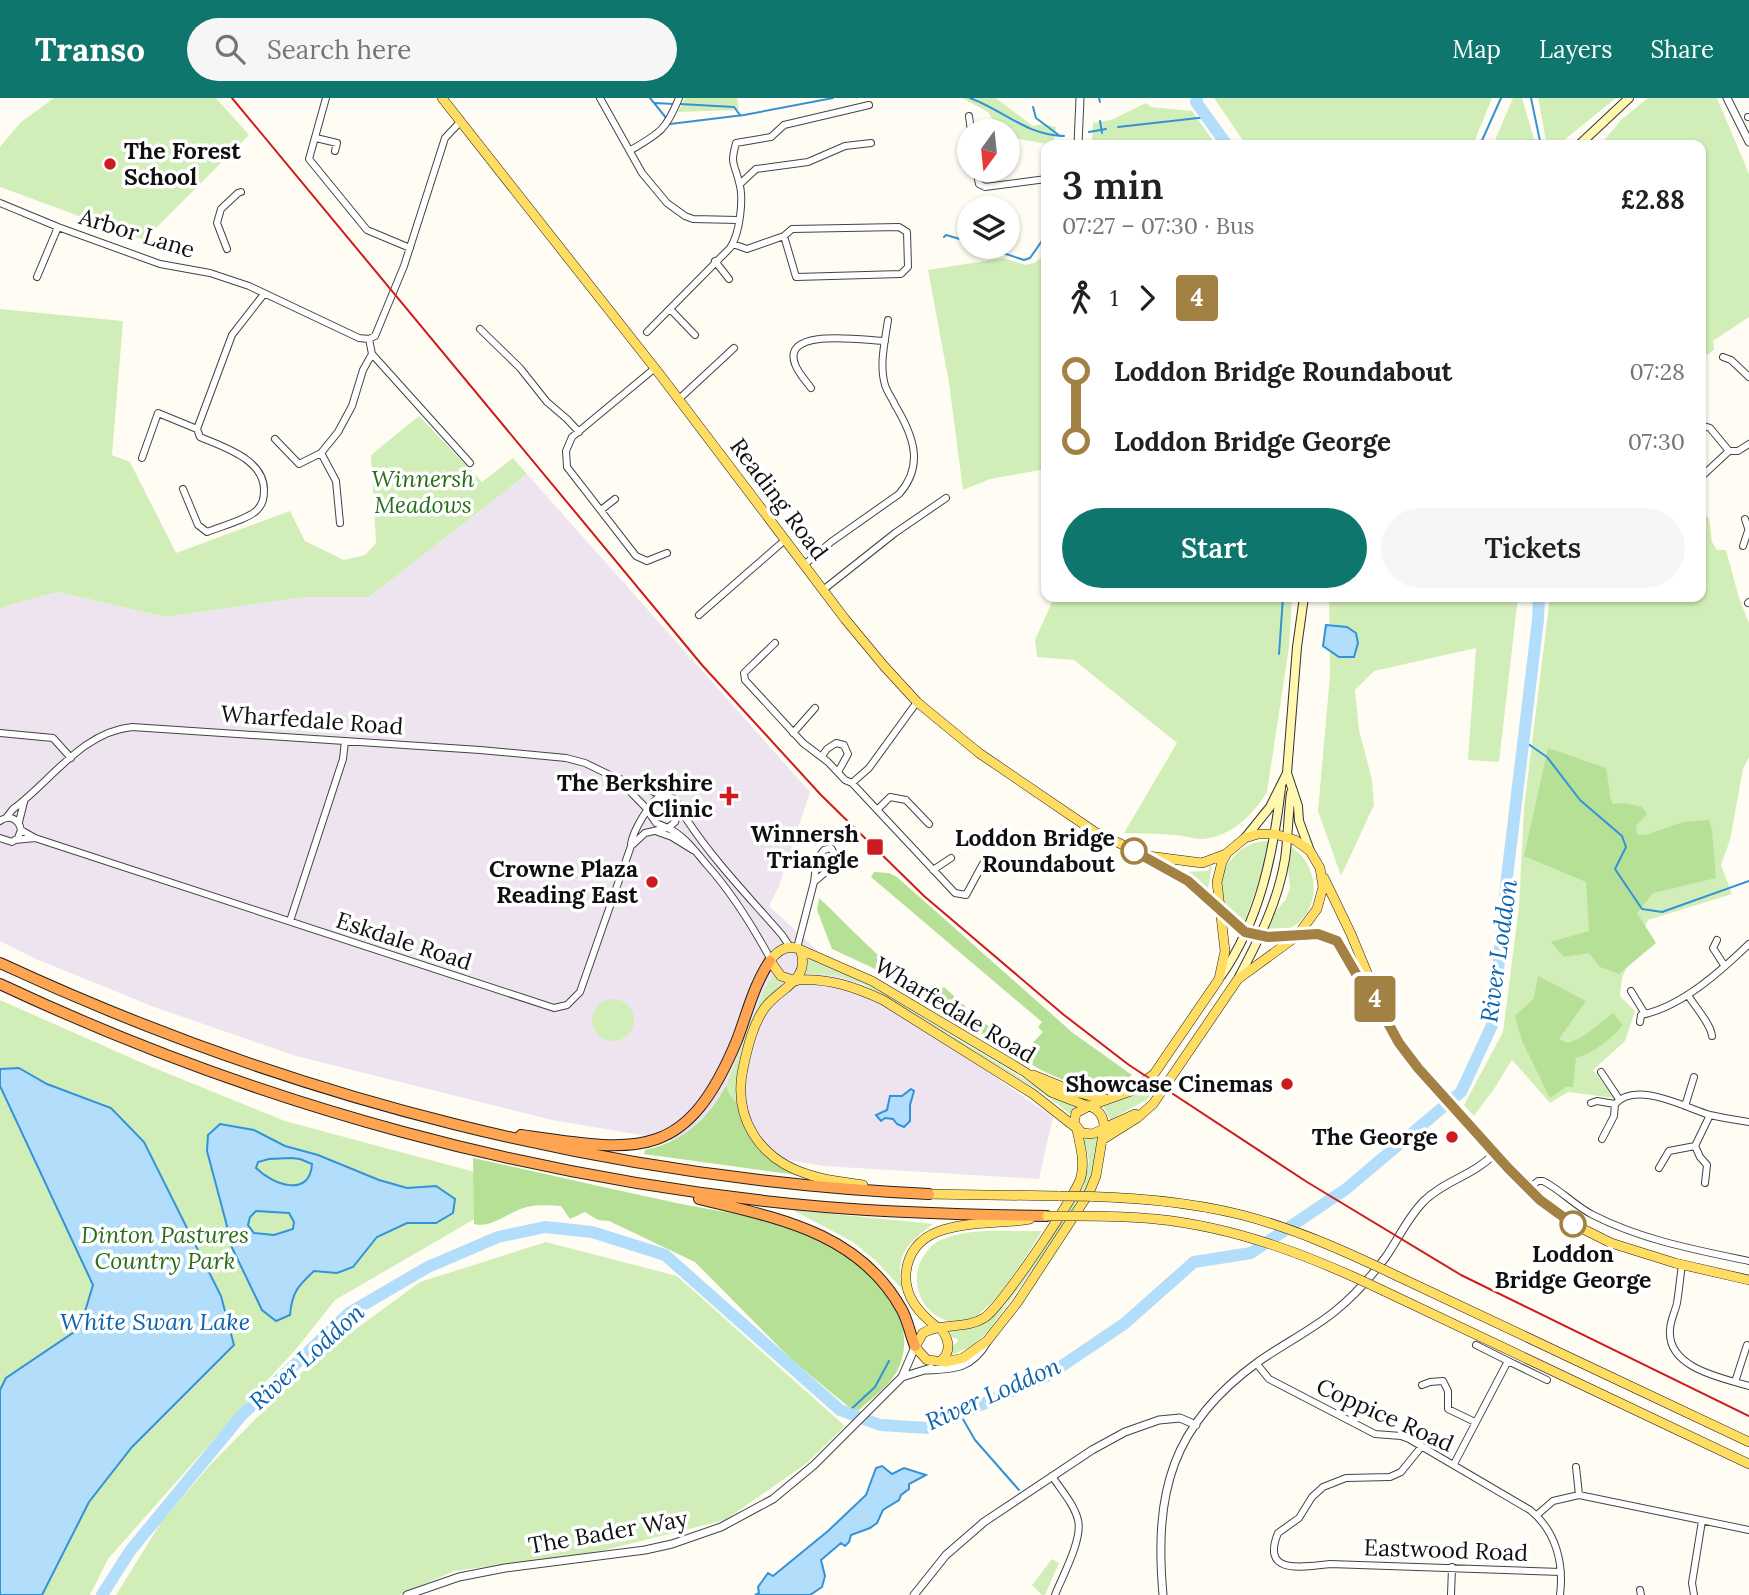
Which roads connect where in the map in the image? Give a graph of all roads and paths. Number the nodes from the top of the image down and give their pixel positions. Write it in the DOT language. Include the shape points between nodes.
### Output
graph roads {
  1 [pos="326,98"];
  2 [pos="442,98"];
  3 [pos="600,98"];
  4 [pos="1080,98"];
  5 [pos="1629,98"];
  6 [pos="1727,98"];
  7 [pos="679,99"];
  8 [pos="869,105"];
  9 [pos="970,116"];
  10 [pos="970,119"];
  11 [pos="461,121"];
  12 [pos="316,138"];
  13 [pos="1078,140"];
  14 [pos="1584,140"];
  15 [pos="1749,142"];
  16 [pos="871,144"];
  17 [pos="631,150"];
  18 [pos="335,151"];
  19 [pos="1041,180"];
  20 [pos="979,182"];
  21 [pos="740,184"];
  22 [pos="242,192"];
  23 [pos="0,203"];
  24 [pos="738,220"];
  25 [pos="58,227"];
  26 [pos="784,236"];
  27 [pos="733,244"];
  28 [pos="410,248"];
  29 [pos="228,249"];
  30 [pos="715,261"];
  31 [pos="37,277"];
  32 [pos="729,279"];
  33 [pos="264,294"];
  34 [pos="671,310"];
  35 [pos="888,320"];
  36 [pos="480,329"];
  37 [pos="647,332"];
  38 [pos="695,335"];
  39 [pos="369,340"];
  40 [pos="885,341"];
  41 [pos="734,348"];
  42 [pos="372,354"];
  43 [pos="1723,357"];
  44 [pos="655,368"];
  45 [pos="1749,377"];
  46 [pos="811,388"];
  47 [pos="679,399"];
  48 [pos="1706,427"];
  49 [pos="197,429"];
  50 [pos="579,432"];
  51 [pos="275,439"];
  52 [pos="1749,445"];
  53 [pos="1729,451"];
  54 [pos="321,453"];
  55 [pos="142,458"];
  56 [pos="470,463"];
  57 [pos="1706,472"];
  58 [pos="183,489"];
  59 [pos="946,498"];
  60 [pos="615,499"];
  61 [pos="601,510"];
  62 [pos="1745,519"];
  63 [pos="340,523"];
  64 [pos="1748,531"];
  65 [pos="785,540"];
  66 [pos="1743,545"];
  67 [pos="667,554"];
  68 [pos="804,565"];
  69 [pos="823,590"];
  70 [pos="1303,602"];
  71 [pos="699,615"];
  72 [pos="775,643"];
  73 [pos="917,702"];
  74 [pos="815,708"];
  75 [pos="0,733"];
  76 [pos="793,733"];
  77 [pos="345,741"];
  78 [pos="822,756"];
  79 [pos="71,758"];
  80 [pos="838,772"];
  81 [pos="1287,773"];
  82 [pos="618,779"];
  83 [pos="852,783"];
  84 [pos="1281,788"];
  85 [pos="1291,790"];
  86 [pos="662,795"];
  87 [pos="25,800"];
  88 [pos="680,807"];
  89 [pos="648,810"];
  90 [pos="877,810"];
  91 [pos="3,819"];
  92 [pos="929,824"];
  93 [pos="20,826"];
  94 [pos="668,828"];
  95 [pos="658,832"];
  96 [pos="1275,834"];
  97 [pos="1287,837"];
  98 [pos="0,838"];
  99 [pos="35,838"];
  100 [pos="1245,838"];
  101 [pos="15,840"];
  102 [pos="631,846"];
  103 [pos="1310,851"];
  104 [pos="697,853"];
  105 [pos="1227,853"];
  106 [pos="1146,856"];
  107 [pos="951,858"];
  108 [pos="985,860"];
  109 [pos="933,870"];
  110 [pos="1321,873"];
  111 [pos="814,882"];
  112 [pos="1220,910"];
  113 [pos="289,921"];
  114 [pos="1245,932"];
  115 [pos="1297,936"];
  116 [pos="1261,937"];
  117 [pos="1717,940"];
  118 [pos="1749,944"];
  119 [pos="796,949"];
  120 [pos="770,960"];
  121 [pos="0,963"];
  122 [pos="1724,965"];
  123 [pos="1219,979"];
  124 [pos="1238,979"];
  125 [pos="797,980"];
  126 [pos="0,984"];
  127 [pos="1631,991"];
  128 [pos="1688,995"];
  129 [pos="1373,996"];
  130 [pos="1645,1014"];
  131 [pos="1718,1021"];
  132 [pos="1640,1022"];
  133 [pos="1025,1072"];
  134 [pos="1601,1072"];
  135 [pos="1694,1077"];
  136 [pos="1107,1099"];
  137 [pos="1617,1102"];
  138 [pos="1591,1103"];
  139 [pos="1088,1106"];
  140 [pos="1685,1106"];
  141 [pos="1146,1111"];
  142 [pos="1710,1115"];
  143 [pos="1749,1121"];
  144 [pos="446,1123"];
  145 [pos="1104,1128"];
  146 [pos="1077,1129"];
  147 [pos="1602,1139"];
  148 [pos="1102,1140"];
  149 [pos="1695,1146"];
  150 [pos="1494,1154"];
  151 [pos="1659,1168"];
  152 [pos="1705,1183"];
  153 [pos="652,1186"];
  154 [pos="1528,1189"];
  155 [pos="929,1194"];
  156 [pos="1047,1216"];
  157 [pos="1749,1261"];
  158 [pos="1682,1265"];
  159 [pos="1749,1280"];
  160 [pos="939,1328"];
  161 [pos="987,1341"];
  162 [pos="1476,1345"];
  163 [pos="1747,1345"];
  164 [pos="915,1347"];
  165 [pos="1508,1361"];
  166 [pos="941,1362"];
  167 [pos="1256,1363"];
  168 [pos="927,1370"];
  169 [pos="902,1377"];
  170 [pos="1547,1380"];
  171 [pos="1735,1382"];
  172 [pos="1422,1385"];
  173 [pos="1749,1386"];
  174 [pos="1475,1422"];
  175 [pos="1196,1425"];
  176 [pos="1749,1442"];
  177 [pos="1422,1446"];
  178 [pos="1454,1464"];
  179 [pos="1749,1464"];
  180 [pos="1576,1467"];
  181 [pos="1052,1476"];
  182 [pos="1579,1494"];
  183 [pos="1537,1515"];
  184 [pos="1702,1521"];
  185 [pos="1749,1530"];
  186 [pos="1452,1567"];
  187 [pos="1562,1572"];
  188 [pos="407,1595"];
  189 [pos="914,1595"];
  190 [pos="1055,1595"];
  191 [pos="1163,1595"];
  192 [pos="1451,1595"];
  193 [pos="1560,1595"];
  194 [pos="1694,1595"];
  1 -- 12 [label="street"];
  2 -- 11 [label="main road, Reading Road"];
  3 -- 17 [label="street"];
  4 -- 13 [label="street"];
  5 -- 14 [label="main road"];
  6 -- 15 [label="street"];
  7 -- 17 [label="street" via="661,132"];
  8 -- 21 [label="street" via="785,125 771,136 736,143 731,163"];
  9 -- 10 [label="street"];
  11 -- 28 [label="street" via="445,138"];
  11 -- 44 [label="main road, Reading Road"];
  12 -- 18 [label="street" via="338,139"];
  12 -- 28 [label="street" via="309,159 367,230"];
  16 -- 21 [label="street" via="845,146 808,162 756,169"];
  17 -- 24 [label="street" via="642,173 677,211 698,220"];
  19 -- 20 [label="street" via="985,187"];
  21 -- 24 [label="street"];
  22 -- 29 [label="street" via="222,209 217,223"];
  23 -- 25 [label="street, Arbor Lane"];
  24 -- 27 [label="street"];
  25 -- 31 [label="street"];
  25 -- 33 [label="street, Arbor Lane" via="160,264 210,273"];
  26 -- 26 [label="street" via="796,277 901,274 908,267 907,232 899,227 792,229"];
  26 -- 27 [label="street" via="747,248"];
  27 -- 30 [label="street"];
  28 -- 39 [label="street" via="375,336"];
  30 -- 32 [label="street"];
  30 -- 34 [label="street"];
  33 -- 39 [label="street, Arbor Lane"];
  33 -- 49 [label="street" via="232,335"];
  34 -- 37 [label="street"];
  34 -- 38 [label="street"];
  35 -- 40 [label="street"];
  36 -- 50 [label="street"];
  39 -- 42 [label="street"];
  40 -- 46 [label="street" via="822,338 799,346 794,362"];
  40 -- 68 [label="street" via="883,375 914,443 913,471 899,494"];
  41 -- 47 [label="street"];
  42 -- 54 [label="street" via="352,406"];
  42 -- 56 [label="street"];
  43 -- 45 [label="street"];
  44 -- 47 [label="main road, Reading Road"];
  44 -- 50 [label="street"];
  47 -- 65 [label="main road, Reading Road"];
  48 -- 53 [label="street"];
  49 -- 55 [label="street" via="158,413"];
  49 -- 58 [label="street" via="200,437 237,453 254,467 264,483 264,500 256,512 207,532 198,525"];
  50 -- 61 [label="street" via="568,444 566,467"];
  51 -- 54 [label="street" via="299,464"];
  52 -- 53 [label="street"];
  53 -- 57 [label="street"];
  54 -- 63 [label="street" via="337,481"];
  59 -- 69 [label="street"];
  60 -- 61 [label="street"];
  61 -- 67 [label="street" via="636,556 648,561"];
  62 -- 64 [label="street"];
  64 -- 66 [label="street"];
  65 -- 68 [label="main road, Reading Road"];
  65 -- 71 [label="street"];
  68 -- 69 [label="main road, Reading Road"];
  69 -- 73 [label="main road, Reading Road"];
  70 -- 81 [label="main road"];
  72 -- 76 [label="street" via="744,673 745,680"];
  73 -- 83 [label="street" via="869,768"];
  73 -- 106 [label="main road, Reading Road" via="1044,798 1104,837"];
  74 -- 76 [label="street"];
  75 -- 79 [label="street" via="53,738"];
  76 -- 78 [label="street"];
  77 -- 79 [label="street, Wharfedale Road" via="132,727 100,735"];
  77 -- 82 [label="street, Wharfedale Road" via="554,756 585,763"];
  77 -- 113 [label="street"];
  78 -- 80 [label="street"];
  78 -- 80 [label="street" via="833,744 844,745 848,754"];
  79 -- 87 [label="street, Wharfedale Road"];
  80 -- 83 [label="street"];
  81 -- 84 [label="main road"];
  81 -- 85 [label="main road"];
  82 -- 86 [label="street, Wharfedale Road"];
  82 -- 89 [label="street, Wharfedale Road"];
  83 -- 90 [label="street"];
  84 -- 96 [label="main road"];
  84 -- 100 [label="main road"];
  85 -- 97 [label="main road"];
  85 -- 103 [label="main road"];
  86 -- 88 [label="street" via="672,797"];
  86 -- 89 [label="street"];
  87 -- 91 [label="street, Wharfedale Road"];
  87 -- 93 [label="street"];
  88 -- 94 [label="street"];
  88 -- 119 [label="street" via="703,843"];
  89 -- 94 [label="street" via="654,822"];
  89 -- 102 [label="street"];
  90 -- 92 [label="street" via="890,797 906,800"];
  90 -- 109 [label="street"];
  91 -- 93 [label="street" via="13,818"];
  93 -- 99 [label="street"];
  93 -- 101 [label="street"];
  94 -- 95 [label="street"];
  94 -- 104 [label="street" via="688,840"];
  95 -- 102 [label="street" via="645,833"];
  95 -- 104 [label="street"];
  96 -- 97 [label="main road"];
  96 -- 100 [label="main road"];
  96 -- 114 [label="main road" via="1263,889"];
  97 -- 103 [label="main road"];
  97 -- 116 [label="main road" via="1279,886"];
  98 -- 101 [label="street"];
  99 -- 101 [label="street"];
  99 -- 113 [label="street, Eskdale Road"];
  100 -- 105 [label="main road"];
  102 -- 113 [label="street, Eskdale Road" via="580,992 561,1007 548,1007"];
  103 -- 110 [label="main road"];
  104 -- 120 [label="street" via="729,890"];
  105 -- 106 [label="main road, Reading Road" via="1202,863"];
  105 -- 112 [label="main road" via="1217,882"];
  106 -- 112 [label="main road, Reading Road" via="1188,881"];
  107 -- 109 [label="street"];
  108 -- 109 [label="street" via="965,895 955,893"];
  110 -- 115 [label="main road" via="1323,887 1317,909"];
  110 -- 129 [label="main road" via="1351,933"];
  111 -- 111 [label="street" via="817,859 831,848 834,865"];
  111 -- 119 [label="street"];
  112 -- 114 [label="main road, Reading Road"];
  112 -- 123 [label="main road" via="1225,951"];
  114 -- 116 [label="main road"];
  114 -- 123 [label="main road"];
  115 -- 116 [label="main road"];
  115 -- 124 [label="main road"];
  115 -- 129 [label="main road" via="1333,938"];
  116 -- 124 [label="main road"];
  117 -- 122 [label="street" via="1710,947"];
  118 -- 122 [label="street"];
  119 -- 120 [label="main road" via="778,952"];
  119 -- 125 [label="main road" via="803,965"];
  119 -- 133 [label="main road, Wharfedale Road" via="872,981"];
  120 -- 125 [label="main road" via="781,976"];
  120 -- 144 [label="highway" via="708,1096 688,1121 662,1138 629,1146 592,1146"];
  121 -- 144 [label="highway" via="218,1054"];
  122 -- 128 [label="street"];
  123 -- 136 [label="main road" via="1154,1074 1138,1087"];
  124 -- 141 [label="main road"];
  125 -- 146 [label="main road, Wharfedale Road" via="839,983 883,1000 1033,1094"];
  125 -- 155 [label="main road" via="763,1010 746,1055 740,1097 751,1133 776,1160 806,1174"];
  126 -- 153 [label="highway" via="153,1050 315,1107 464,1148"];
  127 -- 130 [label="street"];
  128 -- 130 [label="street"];
  128 -- 131 [label="street" via="1712,1032"];
  129 -- 150 [label="main road" via="1399,1043"];
  130 -- 132 [label="street"];
  133 -- 136 [label="main road" via="1075,1093"];
  133 -- 139 [label="main road, Wharfedale Road" via="1051,1092"];
  134 -- 137 [label="street"];
  135 -- 140 [label="street"];
  136 -- 139 [label="main road"];
  137 -- 138 [label="street"];
  137 -- 140 [label="street" via="1640,1095"];
  137 -- 147 [label="street"];
  139 -- 145 [label="main road" via="1100,1113"];
  139 -- 146 [label="main road" via="1076,1113"];
  140 -- 142 [label="street"];
  141 -- 145 [label="main road"];
  141 -- 148 [label="main road"];
  142 -- 143 [label="street"];
  142 -- 149 [label="street"];
  144 -- 155 [label="highway" via="562,1150 702,1174"];
  145 -- 146 [label="main road" via="1092,1134"];
  145 -- 148 [label="main road"];
  146 -- 160 [label="main road" via="1083,1165 1078,1185 996,1309 965,1326"];
  148 -- 161 [label="main road" via="1089,1193"];
  149 -- 151 [label="street" via="1669,1151"];
  149 -- 152 [label="street" via="1707,1165"];
  150 -- 154 [label="main road"];
  150 -- 167 [label="street" via="1424,1200 1385,1258 1350,1298"];
  153 -- 156 [label="highway" via="848,1209"];
  153 -- 164 [label="highway" via="814,1231 865,1266 889,1291 904,1314"];
  154 -- 157 [label="street" via="1543,1181 1616,1226"];
  154 -- 158 [label="main road" via="1591,1235"];
  155 -- 176 [label="main road, bridge" via="1156,1200 1241,1215 1314,1239 1397,1276"];
  156 -- 160 [label="main road" via="941,1229 920,1242 906,1269 907,1289 915,1307"];
  156 -- 179 [label="main road, bridge" via="1155,1219 1238,1234 1294,1251"];
  158 -- 159 [label="main road"];
  158 -- 171 [label="street" via="1671,1343 1679,1356 1696,1368"];
  160 -- 164 [label="main road" via="923,1333"];
  160 -- 166 [label="main road" via="948,1345"];
  161 -- 166 [label="main road" via="962,1358"];
  161 -- 168 [label="street" via="980,1354 965,1364"];
  162 -- 165 [label="street"];
  163 -- 171 [label="street"];
  164 -- 166 [label="main road" via="924,1358"];
  164 -- 169 [label="street"];
  165 -- 170 [label="street"];
  165 -- 174 [label="street"];
  166 -- 168 [label="street"];
  167 -- 175 [label="street" via="1224,1389"];
  167 -- 177 [label="street, Coppice Road" via="1269,1379 1375,1434 1401,1436"];
  168 -- 169 [label="street"];
  169 -- 188 [label="street, The Bader Way" via="789,1487 702,1535 645,1550 459,1577"];
  171 -- 173 [label="street"];
  172 -- 174 [label="street" via="1443,1381 1448,1409"];
  174 -- 178 [label="street"];
  175 -- 181 [label="street" via="1170,1418 1137,1427"];
  175 -- 191 [label="street" via="1179,1452 1166,1489 1159,1542"];
  177 -- 178 [label="street, Coppice Road"];
  177 -- 186 [label="street, Eastwood Road" via="1401,1472 1390,1477 1346,1478 1323,1487 1299,1518 1278,1533 1274,1553 1283,1564 1301,1568 1330,1564"];
  178 -- 183 [label="street, Coppice Road"];
  180 -- 182 [label="street"];
  181 -- 189 [label="street" via="984,1522 946,1555"];
  181 -- 190 [label="street" via="1079,1524 1078,1538"];
  182 -- 183 [label="street" via="1553,1501"];
  182 -- 184 [label="street"];
  183 -- 187 [label="street, Coppice Road" via="1556,1546"];
  184 -- 185 [label="street"];
  184 -- 194 [label="street"];
  186 -- 187 [label="street, Eastwood Road"];
  186 -- 192 [label="street"];
  187 -- 193 [label="street, Coppice Road"];
}
